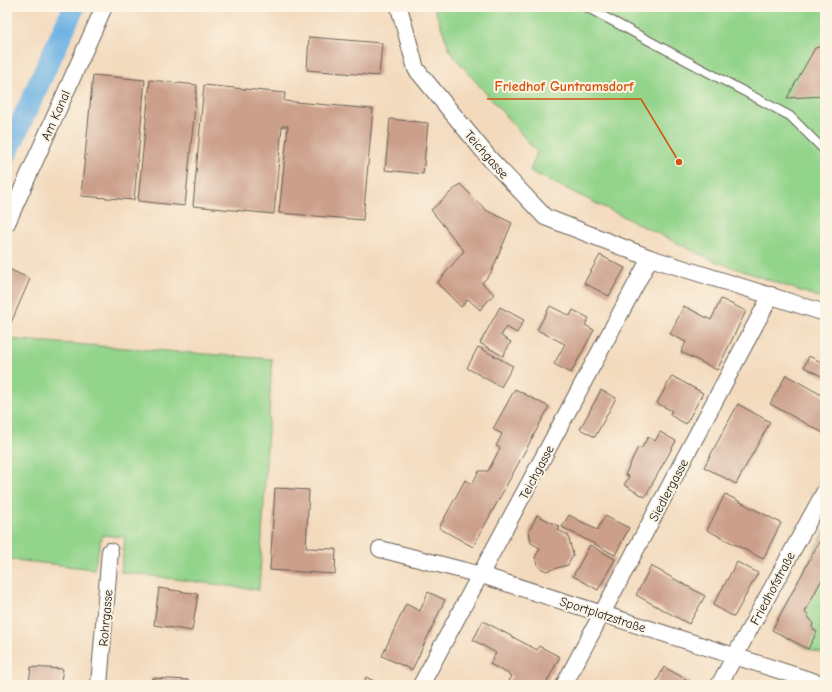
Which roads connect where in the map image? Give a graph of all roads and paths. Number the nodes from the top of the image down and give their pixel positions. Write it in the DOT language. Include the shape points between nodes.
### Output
graph roads {
  1 [pos="104,7"];
  2 [pos="399,7"];
  3 [pos="586,7"];
  4 [pos="825,151"];
  5 [pos="7,223"];
  6 [pos="650,258"];
  7 [pos="771,295"];
  8 [pos="825,313"];
  9 [pos="825,491"];
  10 [pos="380,549"];
  11 [pos="110,551"];
  12 [pos="481,576"];
  13 [pos="603,613"];
  14 [pos="735,657"];
  15 [pos="99,685"];
  16 [pos="421,685"];
  17 [pos="564,685"];
  18 [pos="719,685"];
  19 [pos="825,685"];
  1 -- 5 [label="street, Am Kanal"];
  2 -- 6 [label="street, Teichgasse" via="416,69 490,159 545,217"];
  3 -- 4 [label="lane" via="790,116"];
  6 -- 7 [label="street, Teichgasse"];
  6 -- 12 [label="street, Teichgasse"];
  7 -- 8 [label="street, Teichgasse"];
  7 -- 13 [label="street, Siedlergasse"];
  9 -- 14 [label="street, Friedhofstraße"];
  10 -- 12 [label="street, Sportplatzstraße"];
  11 -- 15 [label="street, Rohrgasse"];
  12 -- 13 [label="street, Sportplatzstraße"];
  12 -- 16 [label="street, Teichgasse"];
  13 -- 14 [label="street, Sportplatzstraße"];
  13 -- 17 [label="street, Siedlergasse"];
  14 -- 18 [label="street, Friedhofstraße"];
  14 -- 19 [label="street, Sportplatzstraße"];
}
